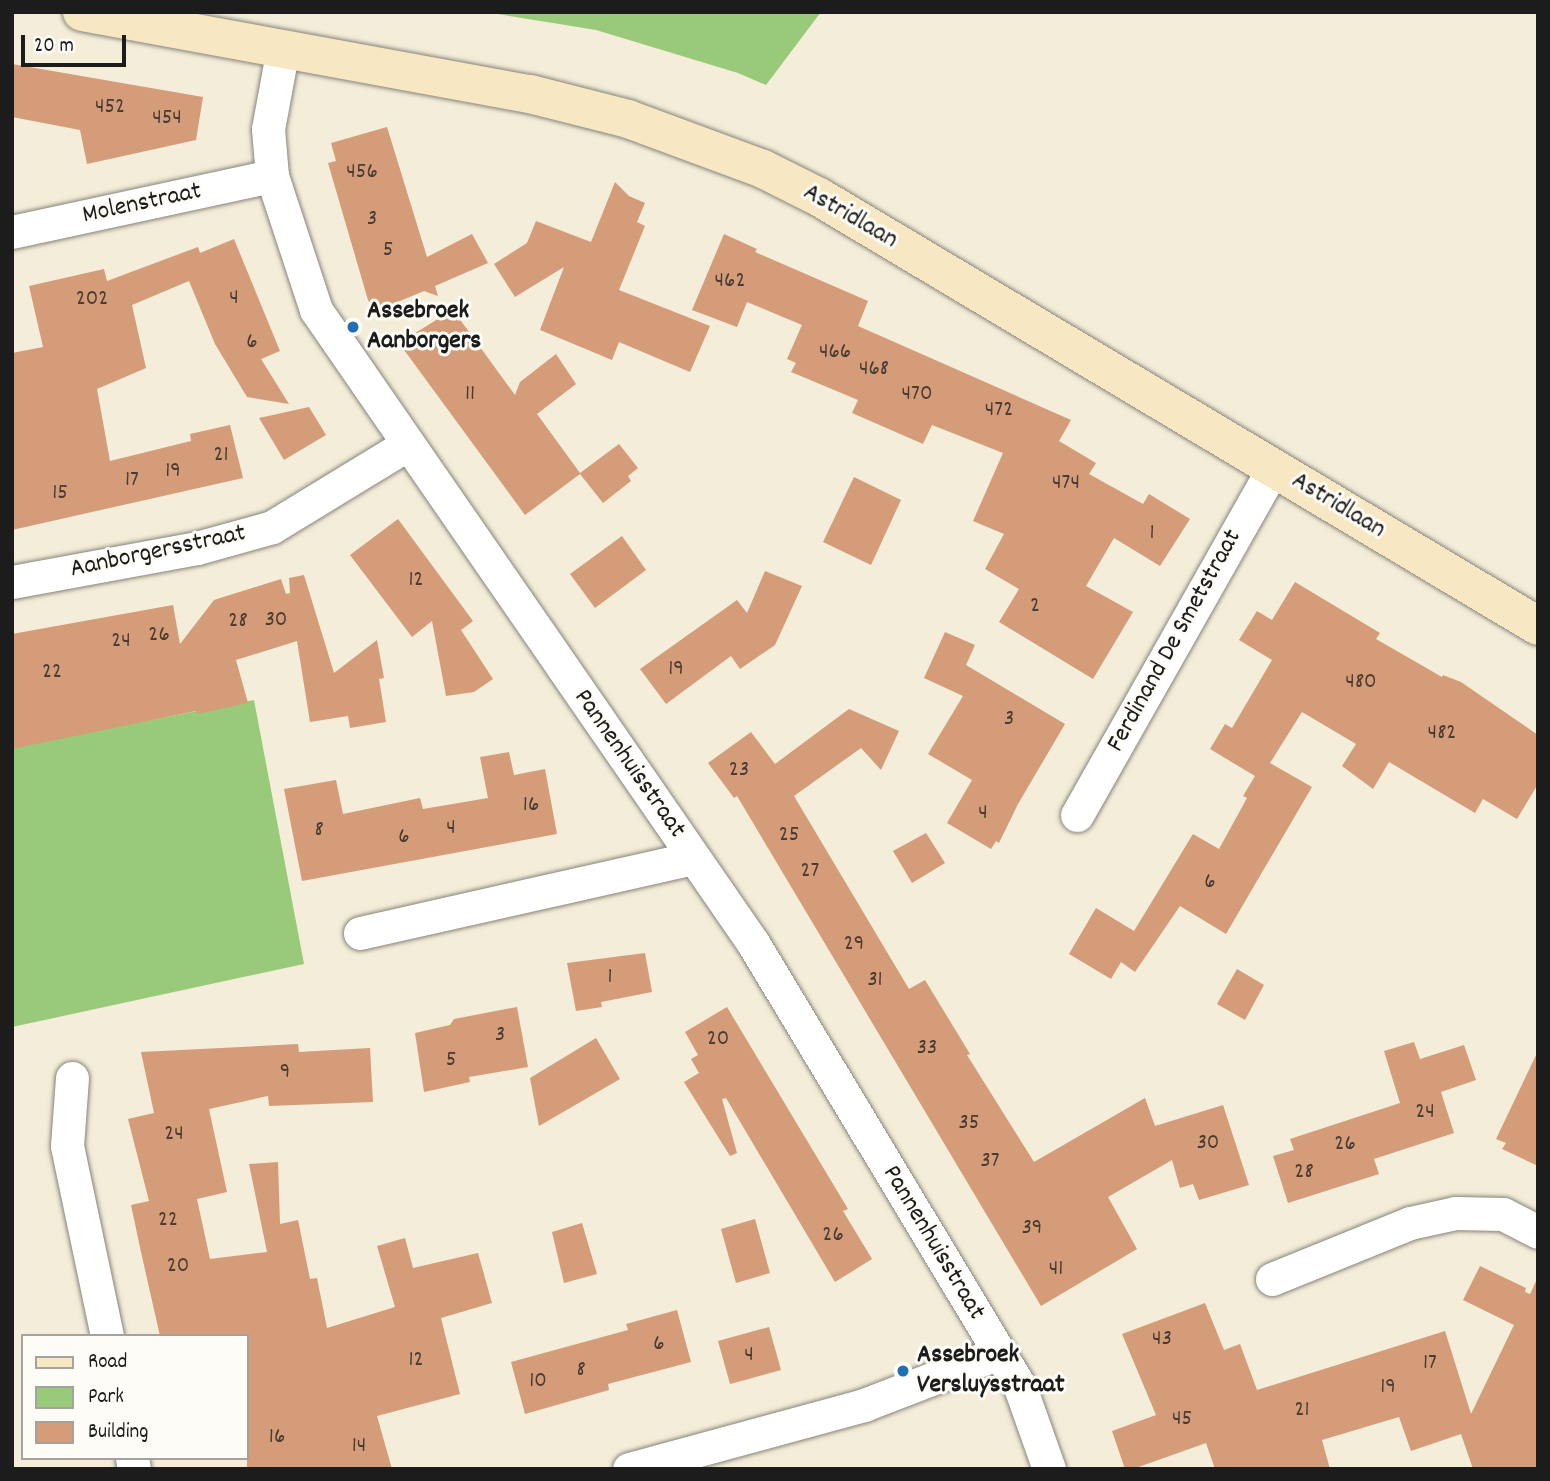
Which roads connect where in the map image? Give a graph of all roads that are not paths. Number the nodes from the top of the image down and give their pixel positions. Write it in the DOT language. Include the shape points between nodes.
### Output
graph roads {
  1 [pos="82,12"];
  2 [pos="283,48"];
  3 [pos="272,176"];
  4 [pos="12,232"];
  5 [pos="408,444"];
  6 [pos="1273,468"];
  7 [pos="12,582"];
  8 [pos="1538,625"];
  9 [pos="1077,815"];
  10 [pos="694,858"];
  11 [pos="359,933"];
  12 [pos="72,1078"];
  13 [pos="1538,1232"];
  14 [pos="1272,1279"];
  15 [pos="107,1334"];
  16 [pos="999,1353"];
  17 [pos="629,1469"];
  18 [pos="1049,1469"];
  1 -- 2 [label="main road, Astridlaan"];
  2 -- 3 [label="street, Pannenhuisstraat" via="268,129"];
  2 -- 6 [label="main road, Astridlaan" via="530,94 628,119 763,169 819,197"];
  3 -- 4 [label="street, Molenstraat"];
  3 -- 5 [label="street, Pannenhuisstraat" via="316,310"];
  5 -- 7 [label="street, Aanborgersstraat" via="272,527 197,548"];
  5 -- 10 [label="street, Pannenhuisstraat"];
  6 -- 8 [label="main road, Astridlaan"];
  6 -- 9 [label="street, Ferdinand De Smetstraat"];
  10 -- 11 [label="street"];
  10 -- 16 [label="street, Pannenhuisstraat" via="753,943"];
  12 -- 15 [label="street" via="67,1146"];
  13 -- 14 [label="street" via="1503,1214 1455,1213 1410,1223"];
  16 -- 17 [label="street" via="864,1405"];
  16 -- 18 [label="street, Pannenhuisstraat" via="1020,1387"];
}
